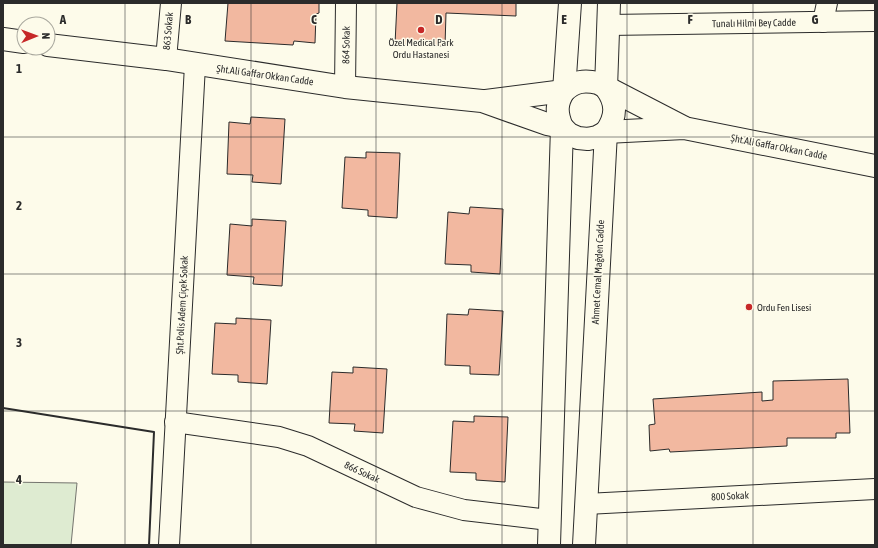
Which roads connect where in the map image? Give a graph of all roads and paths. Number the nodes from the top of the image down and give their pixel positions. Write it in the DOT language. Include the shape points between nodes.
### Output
graph roads {
  1 [pos="171,3"];
  2 [pos="346,3"];
  3 [pos="570,3"];
  4 [pos="609,3"];
  5 [pos="825,12"];
  6 [pos="875,21"];
  7 [pos="608,26"];
  8 [pos="3,39"];
  9 [pos="16,41"];
  10 [pos="56,45"];
  11 [pos="166,59"];
  12 [pos="195,64"];
  13 [pos="345,87"];
  14 [pos="606,88"];
  15 [pos="564,90"];
  16 [pos="482,101"];
  17 [pos="562,127"];
  18 [pos="684,128"];
  19 [pos="606,132"];
  20 [pos="875,166"];
  21 [pos="175,422"];
  22 [pos="875,489"];
  23 [pos="586,504"];
  24 [pos="549,520"];
  25 [pos="169,545"];
  26 [pos="549,545"];
  27 [pos="584,545"];
  1 -- 11 [label="street, 863 Sokak"];
  2 -- 13 [label="street, 864 Sokak"];
  3 -- 15 [label="main road"];
  4 -- 7 [label="main road, Ahmet Cemal Mağden Cadde"];
  5 -- 6 [label="street, Tunalı Hilmi Bey Cadde"];
  5 -- 7 [label="street, Tunalı Hilmi Bey Cadde"];
  7 -- 14 [label="main road, Ahmet Cemal Mağden Cadde"];
  8 -- 9 [label="main road"];
  10 -- 11 [label="main road, Şht.Ali Gaffar Okkan Cadde"];
  11 -- 12 [label="main road, Şht.Ali Gaffar Okkan Cadde"];
  12 -- 13 [label="main road, Şht.Ali Gaffar Okkan Cadde"];
  12 -- 21 [label="street, Şht.Polis Adem Çiçek Sokak"];
  13 -- 16 [label="main road, Şht.Ali Gaffar Okkan Cadde"];
  14 -- 15 [label="main road, Şht.Ali Gaffar Okkan Cadde" via="587,81 571,85"];
  14 -- 18 [label="main road, Şht.Ali Gaffar Okkan Cadde"];
  14 -- 19 [label="main road, Ahmet Cemal Mağden Cadde" via="615,104 615,114"];
  15 -- 16 [label="main road, Şht.Ali Gaffar Okkan Cadde"];
  15 -- 17 [label="main road" via="557,108"];
  16 -- 17 [label="main road, Şht.Ali Gaffar Okkan Cadde"];
  17 -- 19 [label="main road, Şht.Ali Gaffar Okkan Cadde" via="578,138 588,139"];
  17 -- 24 [label="main road"];
  18 -- 19 [label="main road, Şht.Ali Gaffar Okkan Cadde"];
  18 -- 20 [label="main road, Şht.Ali Gaffar Okkan Cadde"];
  19 -- 23 [label="main road, Ahmet Cemal Mağden Cadde"];
  21 -- 24 [label="street, 866 Sokak" via="279,436 308,446 416,497 464,510"];
  21 -- 25 [label="street, Şht.Polis Adem Çiçek Sokak"];
  22 -- 23 [label="street, 800 Sokak"];
  23 -- 27 [label="main road, Ahmet Cemal Mağden Cadde"];
  24 -- 26 [label="main road"];
}
